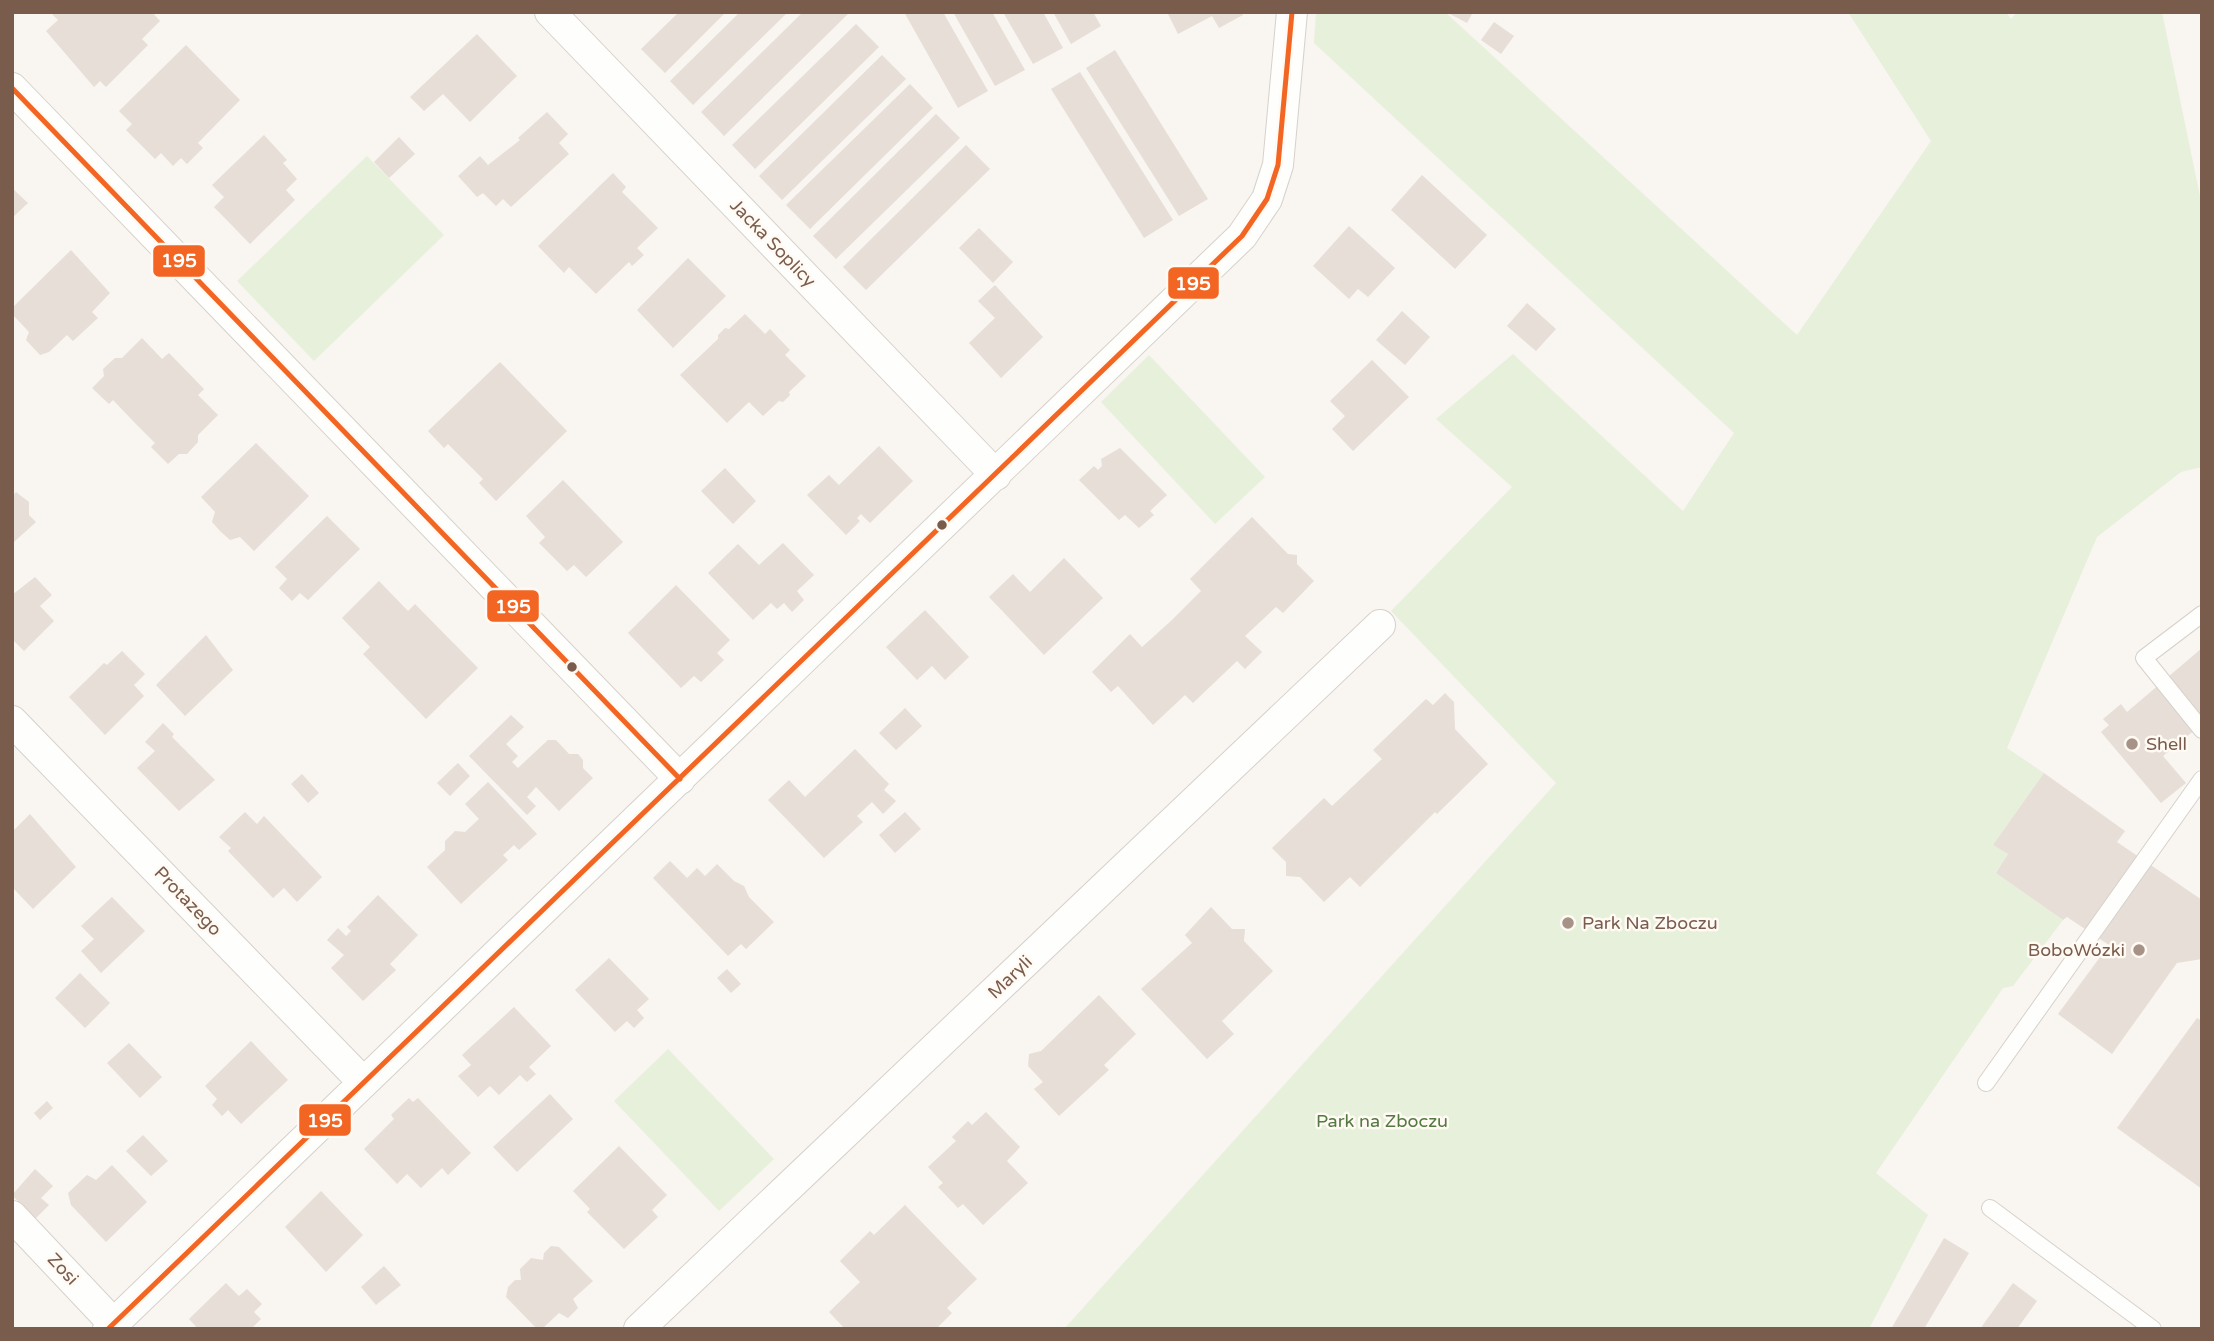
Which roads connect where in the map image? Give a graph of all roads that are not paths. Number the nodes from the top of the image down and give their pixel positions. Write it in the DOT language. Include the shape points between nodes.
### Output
graph roads {
  1 [pos="550,12"];
  2 [pos="1292,12"];
  3 [pos="12,88"];
  4 [pos="996,475"];
  5 [pos="2202,614"];
  6 [pos="1380,625"];
  7 [pos="12,721"];
  8 [pos="2202,730"];
  9 [pos="680,779"];
  10 [pos="2202,779"];
  11 [pos="363,1082"];
  12 [pos="1986,1083"];
  13 [pos="1990,1208"];
  14 [pos="12,1216"];
  15 [pos="111,1326"];
  16 [pos="639,1329"];
  17 [pos="2153,1329"];
  1 -- 4 [label="street, Jacka Soplicy"];
  2 -- 4 [label="street" via="1278,166 1258,216"];
  3 -- 9 [label="street"];
  4 -- 9 [label="street"];
  5 -- 8 [label="lane" via="2144,658"];
  6 -- 16 [label="street, Maryli"];
  7 -- 11 [label="street, Protazego"];
  9 -- 11 [label="street"];
  10 -- 12 [label="lane"];
  11 -- 15 [label="street"];
  13 -- 17 [label="lane"];
  14 -- 15 [label="street, Zosi"];
}
